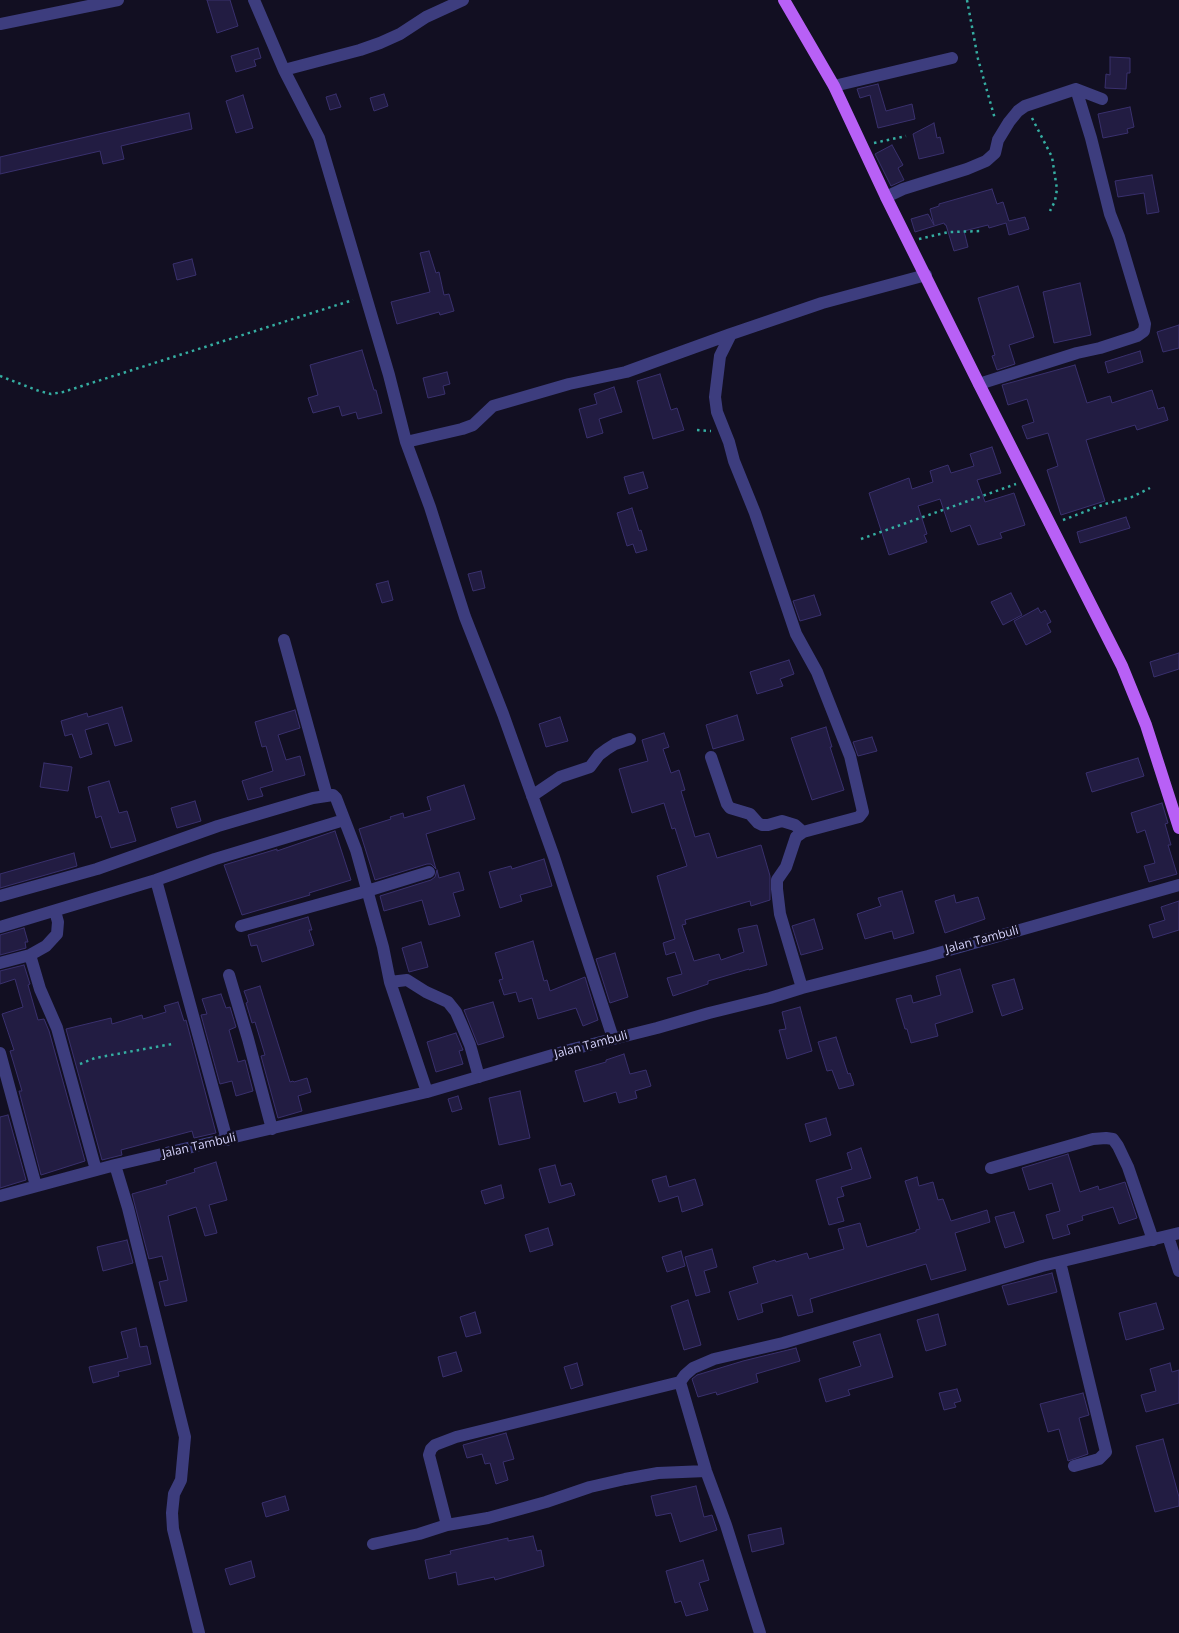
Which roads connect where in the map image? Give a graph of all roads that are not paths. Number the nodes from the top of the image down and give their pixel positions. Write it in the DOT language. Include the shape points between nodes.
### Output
graph roads {
  1 [pos="118,0"];
  2 [pos="254,0"];
  3 [pos="463,0"];
  4 [pos="784,0"];
  5 [pos="0,24"];
  6 [pos="952,58"];
  7 [pos="284,70"];
  8 [pos="834,86"];
  9 [pos="1076,89"];
  10 [pos="1102,99"];
  11 [pos="886,197"];
  12 [pos="926,275"];
  13 [pos="731,334"];
  14 [pos="979,384"];
  15 [pos="406,442"];
  16 [pos="284,640"];
  17 [pos="630,739"];
  18 [pos="711,757"];
  19 [pos="327,796"];
  20 [pos="532,796"];
  21 [pos="344,820"];
  22 [pos="1179,828"];
  23 [pos="803,832"];
  24 [pos="429,872"];
  25 [pos="156,880"];
  26 [pos="1179,885"];
  27 [pos="367,891"];
  28 [pos="0,896"];
  29 [pos="55,910"];
  30 [pos="0,926"];
  31 [pos="240,926"];
  32 [pos="30,955"];
  33 [pos="0,963"];
  34 [pos="229,975"];
  35 [pos="390,982"];
  36 [pos="802,988"];
  37 [pos="613,1038"];
  38 [pos="0,1053"];
  39 [pos="479,1077"];
  40 [pos="427,1092"];
  41 [pos="272,1129"];
  42 [pos="227,1140"];
  43 [pos="115,1165"];
  44 [pos="991,1168"];
  45 [pos="96,1170"];
  46 [pos="36,1186"];
  47 [pos="0,1196"];
  48 [pos="1173,1235"];
  49 [pos="1153,1240"];
  50 [pos="1060,1262"];
  51 [pos="1179,1271"];
  52 [pos="680,1382"];
  53 [pos="1074,1466"];
  54 [pos="706,1470"];
  55 [pos="447,1525"];
  56 [pos="373,1544"];
  57 [pos="199,1633"];
  58 [pos="760,1633"];
  1 -- 5 [label="street"];
  2 -- 7 [label="street"];
  3 -- 7 [label="street" via="380,43"];
  4 -- 8 [label="main road"];
  6 -- 8 [label="street"];
  7 -- 15 [label="street" via="319,138 367,296"];
  8 -- 11 [label="main road"];
  9 -- 10 [label="street"];
  9 -- 11 [label="street" via="1025,106 1013,117 998,140 995,153 986,161"];
  9 -- 14 [label="street" via="1110,214 1145,324 1144,331 1100,348"];
  11 -- 12 [label="main road"];
  12 -- 13 [label="street" via="822,303"];
  12 -- 14 [label="main road"];
  13 -- 15 [label="street" via="626,372 493,406 473,425"];
  13 -- 23 [label="street" via="720,356 715,397 717,412 796,634 817,672 850,756 863,812 859,817"];
  14 -- 22 [label="main road" via="1122,666 1146,725"];
  15 -- 20 [label="street" via="465,617"];
  16 -- 19 [label="street"];
  17 -- 20 [label="street" via="599,755 590,767 560,777"];
  18 -- 23 [label="street" via="730,808 750,814 762,824 782,821"];
  19 -- 21 [label="street" via="336,798"];
  19 -- 28 [label="street" via="218,826 97,869"];
  20 -- 37 [label="street"];
  21 -- 25 [label="street"];
  21 -- 27 [label="street"];
  23 -- 36 [label="street" via="792,844 776,889 782,924"];
  24 -- 27 [label="street"];
  25 -- 29 [label="street"];
  25 -- 42 [label="street"];
  26 -- 36 [label="street, Jalan Tambuli"];
  27 -- 31 [label="street"];
  27 -- 35 [label="street"];
  29 -- 30 [label="street"];
  29 -- 32 [label="street" via="57,934 46,946"];
  32 -- 33 [label="street"];
  32 -- 45 [label="street" via="57,1028"];
  34 -- 41 [label="street"];
  35 -- 39 [label="street" via="407,980 448,1002 456,1012 470,1045"];
  35 -- 40 [label="street"];
  36 -- 37 [label="street, Jalan Tambuli"];
  37 -- 39 [label="street, Jalan Tambuli"];
  38 -- 46 [label="street"];
  39 -- 40 [label="street, Jalan Tambuli"];
  40 -- 41 [label="street, Jalan Tambuli"];
  41 -- 42 [label="street, Jalan Tambuli"];
  42 -- 43 [label="street, Jalan Tambuli"];
  43 -- 45 [label="street, Jalan Tambuli"];
  43 -- 57 [label="street" via="185,1436 181,1480 174,1494 173,1529"];
  44 -- 49 [label="street" via="1093,1139 1112,1139 1122,1152"];
  45 -- 46 [label="street, Jalan Tambuli"];
  46 -- 47 [label="street, Jalan Tambuli"];
  48 -- 49 [label="street"];
  48 -- 51 [label="street"];
  49 -- 50 [label="street"];
  50 -- 52 [label="street" via="783,1343 714,1359 694,1368"];
  50 -- 53 [label="street" via="1106,1452 1099,1459"];
  52 -- 54 [label="street"];
  52 -- 55 [label="street" via="456,1437 435,1445 429,1455"];
  54 -- 55 [label="street" via="625,1479 488,1518"];
  54 -- 58 [label="street"];
  55 -- 56 [label="street"];
}
